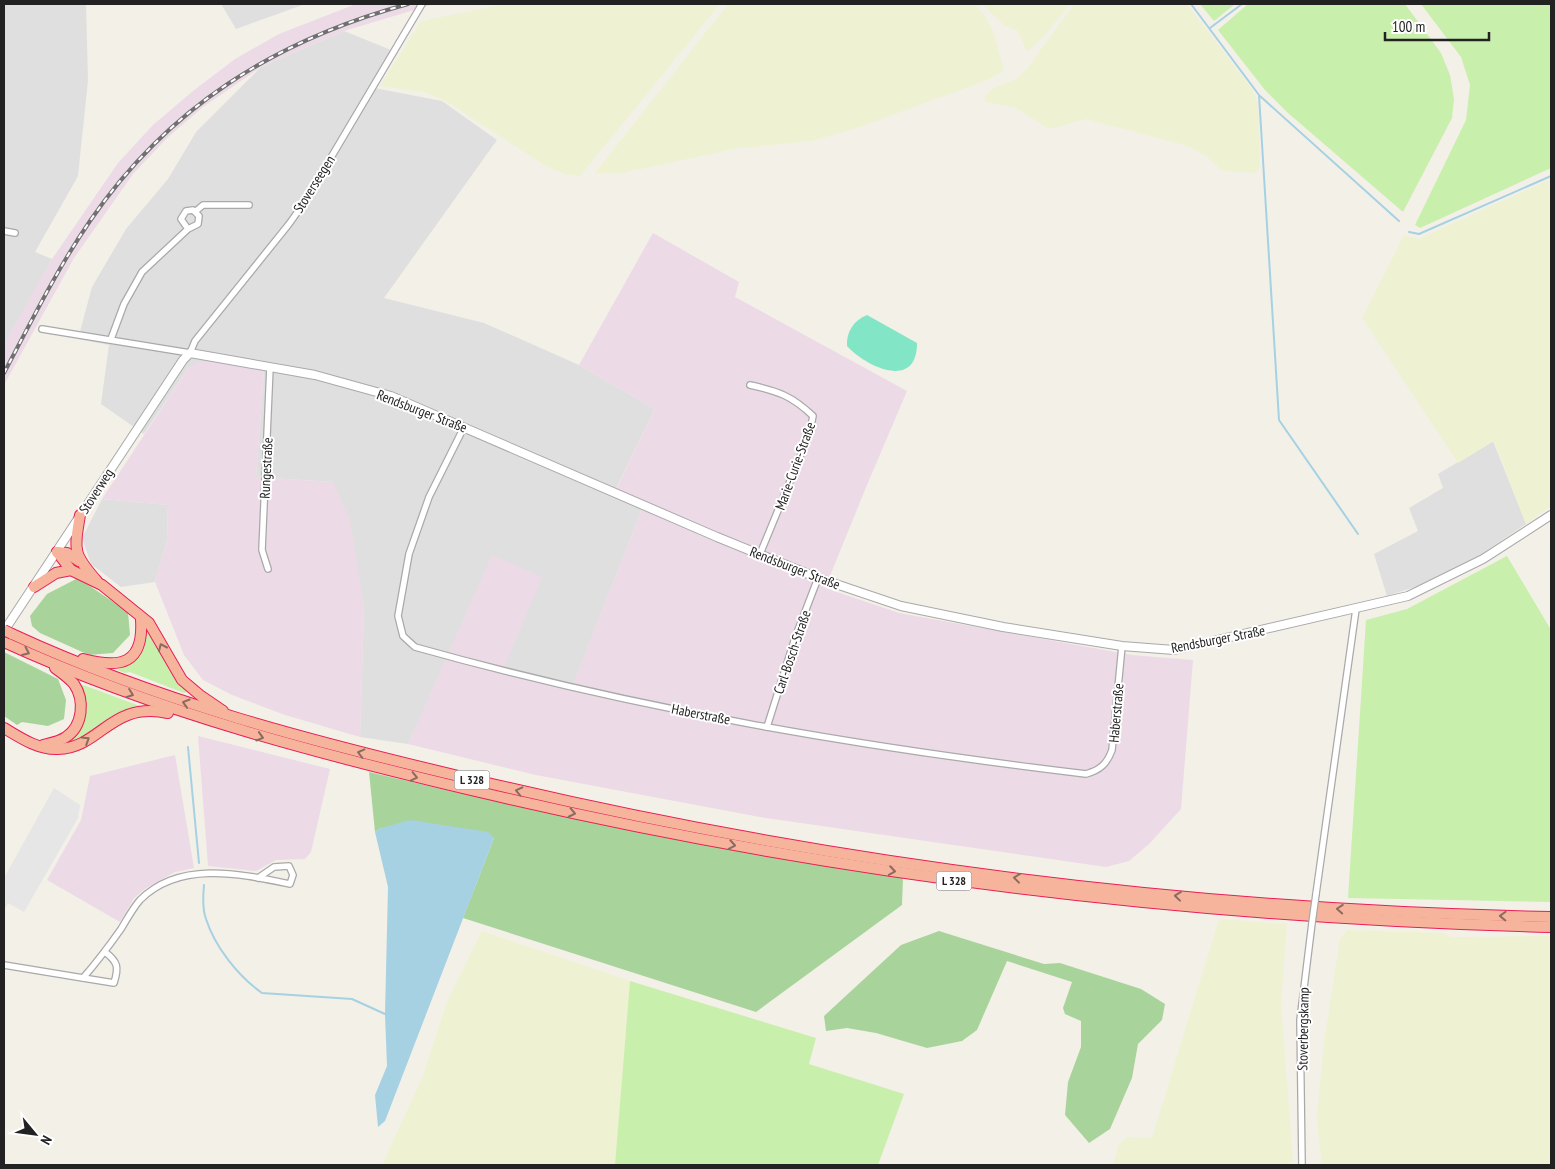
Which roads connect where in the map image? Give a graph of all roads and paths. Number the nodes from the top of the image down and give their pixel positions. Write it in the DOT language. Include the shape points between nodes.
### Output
graph roads {
  1 [pos="422,4"];
  2 [pos="249,205"];
  3 [pos="196,211"];
  4 [pos="188,229"];
  5 [pos="4,231"];
  6 [pos="15,233"];
  7 [pos="42,329"];
  8 [pos="110,339"];
  9 [pos="190,354"];
  10 [pos="270,367"];
  11 [pos="750,384"];
  12 [pos="464,427"];
  13 [pos="80,515"];
  14 [pos="1551,515"];
  15 [pos="57,552"];
  16 [pos="760,554"];
  17 [pos="79,561"];
  18 [pos="268,568"];
  19 [pos="71,570"];
  20 [pos="818,578"];
  21 [pos="102,585"];
  22 [pos="34,587"];
  23 [pos="1356,609"];
  24 [pos="141,618"];
  25 [pos="6,632"];
  26 [pos="5,643"];
  27 [pos="1122,646"];
  28 [pos="43,648"];
  29 [pos="46,661"];
  30 [pos="232,717"];
  31 [pos="213,722"];
  32 [pos="767,727"];
  33 [pos="4,728"];
  34 [pos="40,746"];
  35 [pos="258,878"];
  36 [pos="1551,917"];
  37 [pos="1551,927"];
  38 [pos="105,952"];
  39 [pos="4,965"];
  40 [pos="84,978"];
  41 [pos="1302,1165"];
  1 -- 9 [label="street, Stoverseegen" via="299,210 195,341"];
  2 -- 3 [label="street" via="203,205"];
  3 -- 4 [label="street" via="198,224"];
  3 -- 4 [label="street" via="186,210 182,215"];
  4 -- 8 [label="street" via="142,272"];
  5 -- 6 [label="street"];
  7 -- 8 [label="street, Rendsburger Straße"];
  8 -- 9 [label="street, Rendsburger Straße"];
  9 -- 10 [label="street, Rendsburger Straße"];
  9 -- 13 [label="street, Stoverweg" via="182,360"];
  10 -- 12 [label="street, Rendsburger Straße" via="391,396"];
  10 -- 18 [label="street, Rungestraße" via="262,550"];
  11 -- 16 [label="street, Marie-Curie-Straße" via="778,391 799,403 812,416 809,434"];
  12 -- 16 [label="street, Rendsburger Straße"];
  12 -- 32 [label="street, Haberstraße" via="430,497 408,554 398,616 403,636 415,647 572,688"];
  13 -- 15 [label="street, Stoverweg"];
  13 -- 17 [label="highway" via="77,535"];
  14 -- 23 [label="street, Rendsburger Straße" via="1459,572 1408,596"];
  15 -- 17 [label="highway" via="67,553"];
  15 -- 19 [label="highway"];
  15 -- 22 [label="street, Stoverweg"];
  16 -- 20 [label="street, Rendsburger Straße"];
  17 -- 21 [label="highway"];
  19 -- 21 [label="highway"];
  19 -- 22 [label="highway" via="56,573"];
  20 -- 27 [label="street, Rendsburger Straße" via="901,606"];
  20 -- 32 [label="street, Carl-Bosch-Straße"];
  21 -- 24 [label="highway"];
  22 -- 25 [label="street, Stoverweg"];
  23 -- 27 [label="street, Rendsburger Straße" via="1174,650"];
  23 -- 41 [label="street, Stoverbergskamp, bridge" via="1300,1020"];
  24 -- 28 [label="highway" via="139,648 131,658 118,664 105,665"];
  30 -- 24 [label="highway, one-way" via="182,680 149,623"];
  25 -- 28 [label="highway, L 328"];
  26 -- 29 [label="highway, L 328, one-way"];
  27 -- 32 [label="street, Haberstraße" via="1112,750 1105,765 1086,774 956,758"];
  30 -- 28 [label="highway, L 328, one-way" via="172,699"];
  29 -- 31 [label="highway, L 328, one-way"];
  29 -- 34 [label="highway" via="74,684 80,695 82,712 67,737"];
  36 -- 30 [label="highway, L 328, one-way" via="1252,903 1072,885 911,864 601,810 344,749"];
  34 -- 31 [label="highway, one-way" via="70,748 133,712 161,712"];
  31 -- 37 [label="highway, L 328, one-way" via="358,763 553,809 833,863 940,879 1179,906 1364,920"];
  33 -- 34 [label="highway"];
  35 -- 35 [label="street" via="290,884 293,875 289,866 274,867"];
  35 -- 38 [label="street" via="206,873 164,881 139,901"];
  38 -- 40 [label="street"];
  38 -- 40 [label="street" via="119,968 114,983"];
  39 -- 40 [label="street"];
}
